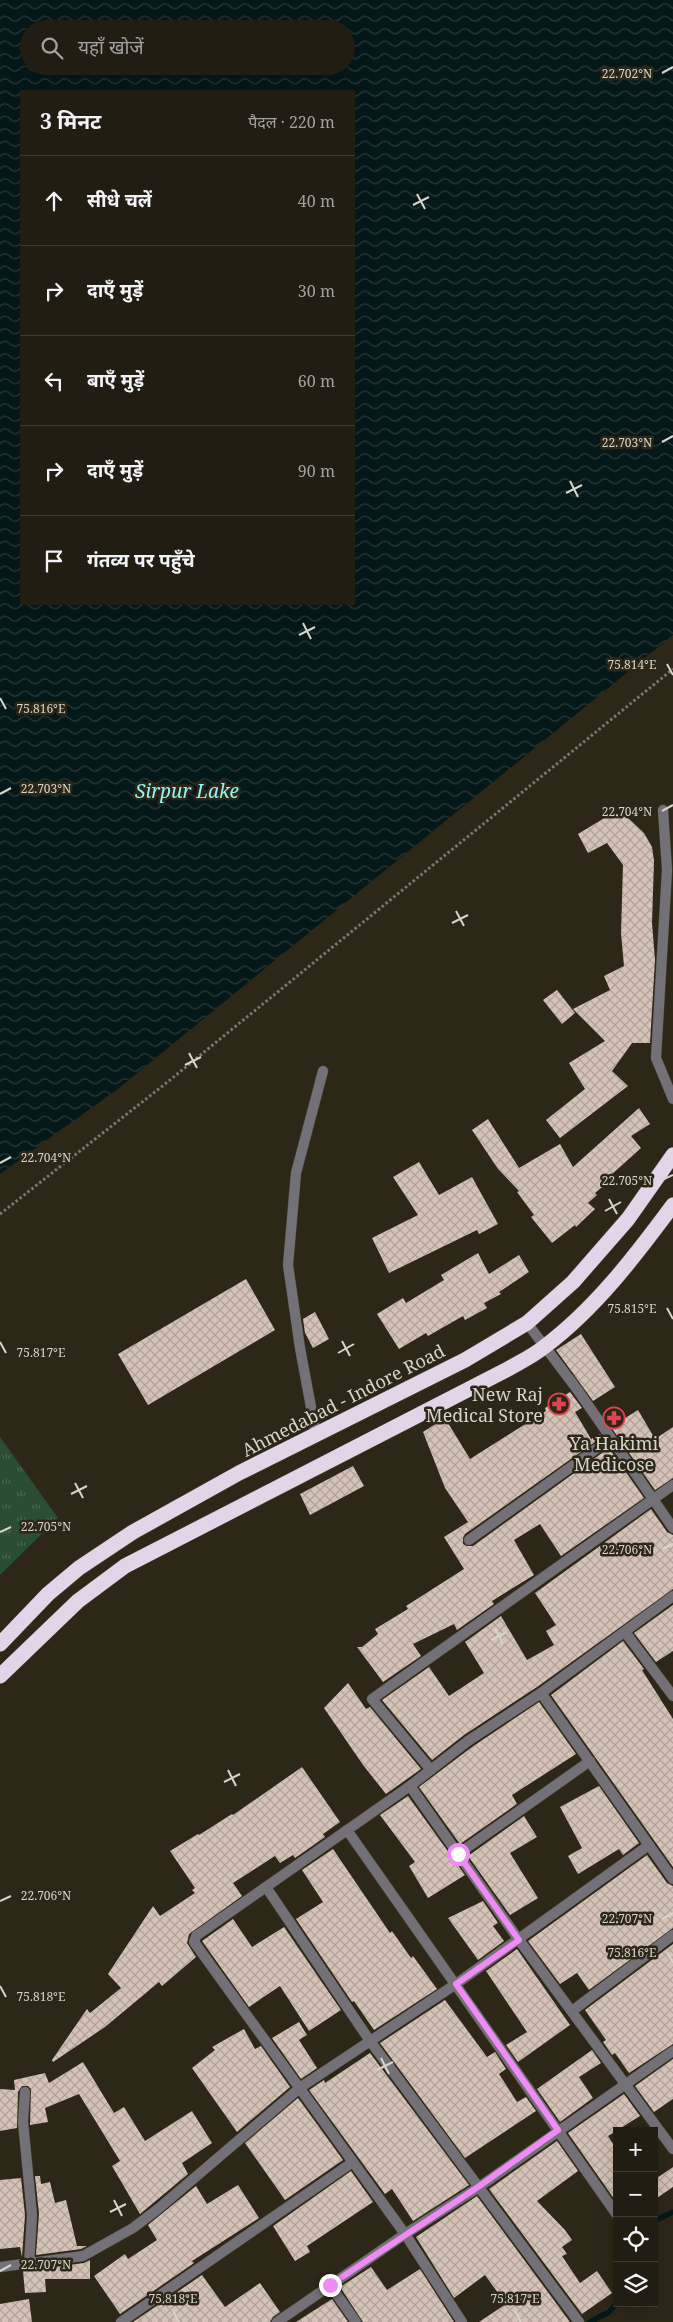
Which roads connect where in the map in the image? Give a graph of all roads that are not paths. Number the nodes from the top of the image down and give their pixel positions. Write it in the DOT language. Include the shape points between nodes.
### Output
graph roads {
  1 [pos="663,810"];
  2 [pos="323,1071"];
  3 [pos="673,1099"];
  4 [pos="673,1155"];
  5 [pos="673,1205"];
  6 [pos="527,1323"];
  7 [pos="544,1347"];
  8 [pos="316,1434"];
  9 [pos="610,1439"];
  10 [pos="673,1485"];
  11 [pos="653,1499"];
  12 [pos="673,1528"];
  13 [pos="469,1540"];
  14 [pos="673,1596"];
  15 [pos="625,1632"];
  16 [pos="0,1644"];
  17 [pos="0,1676"];
  18 [pos="541,1693"];
  19 [pos="673,1696"];
  20 [pos="590,1762"];
  21 [pos="431,1770"];
  22 [pos="410,1786"];
  23 [pos="348,1830"];
  24 [pos="649,1845"];
  25 [pos="458,1854"];
  26 [pos="673,1879"];
  27 [pos="266,1887"];
  28 [pos="673,1935"];
  29 [pos="519,1940"];
  30 [pos="456,1984"];
  31 [pos="572,2011"];
  32 [pos="370,2041"];
  33 [pos="673,2051"];
  34 [pos="626,2084"];
  35 [pos="301,2088"];
  36 [pos="25,2092"];
  37 [pos="558,2130"];
  38 [pos="673,2148"];
  39 [pos="353,2162"];
  40 [pos="478,2187"];
  41 [pos="613,2209"];
  42 [pos="405,2234"];
  43 [pos="29,2264"];
  44 [pos="0,2266"];
  45 [pos="330,2285"];
  46 [pos="579,2321"];
  47 [pos="121,2322"];
  48 [pos="277,2322"];
  49 [pos="356,2322"];
  50 [pos="462,2322"];
  1 -- 3 [label="street" via="668,870 656,1058"];
  2 -- 8 [label="street" via="296,1173 288,1265"];
  4 -- 6 [label="highway, Ahmedabad - Indore Road" via="628,1219 573,1282"];
  5 -- 7 [label="highway" via="649,1238 592,1303"];
  6 -- 7 [label="street"];
  6 -- 8 [label="highway, Ahmedabad - Indore Road" via="465,1360"];
  7 -- 9 [label="street"];
  7 -- 17 [label="highway" via="508,1369 125,1566 78,1601"];
  8 -- 16 [label="highway, Ahmedabad - Indore Road" via="125,1537 48,1594"];
  9 -- 11 [label="street"];
  9 -- 13 [label="street"];
  10 -- 11 [label="street"];
  11 -- 12 [label="street"];
  11 -- 21 [label="street" via="372,1699"];
  14 -- 15 [label="street"];
  15 -- 18 [label="street"];
  15 -- 19 [label="street"];
  18 -- 20 [label="street"];
  18 -- 21 [label="street" via="468,1741"];
  20 -- 24 [label="street"];
  20 -- 25 [label="street"];
  21 -- 22 [label="street"];
  22 -- 23 [label="street"];
  22 -- 25 [label="street"];
  23 -- 27 [label="street"];
  23 -- 30 [label="street"];
  24 -- 26 [label="street"];
  24 -- 29 [label="street"];
  25 -- 29 [label="street"];
  27 -- 32 [label="street"];
  27 -- 35 [label="street" via="196,1936 194,1942"];
  28 -- 31 [label="street"];
  29 -- 30 [label="street"];
  29 -- 31 [label="street"];
  30 -- 32 [label="street"];
  30 -- 37 [label="street"];
  31 -- 34 [label="street"];
  32 -- 35 [label="street"];
  32 -- 40 [label="street"];
  33 -- 34 [label="street"];
  34 -- 37 [label="street"];
  34 -- 38 [label="street"];
  35 -- 39 [label="street"];
  35 -- 43 [label="street" via="133,2228 105,2246 70,2259"];
  36 -- 43 [label="street" via="23,2122 32,2215"];
  37 -- 40 [label="street"];
  37 -- 41 [label="street"];
  39 -- 42 [label="street"];
  39 -- 47 [label="street"];
  40 -- 42 [label="street"];
  40 -- 46 [label="street"];
  42 -- 45 [label="street"];
  42 -- 50 [label="street"];
  43 -- 44 [label="street"];
  45 -- 48 [label="street"];
  45 -- 49 [label="street"];
}
